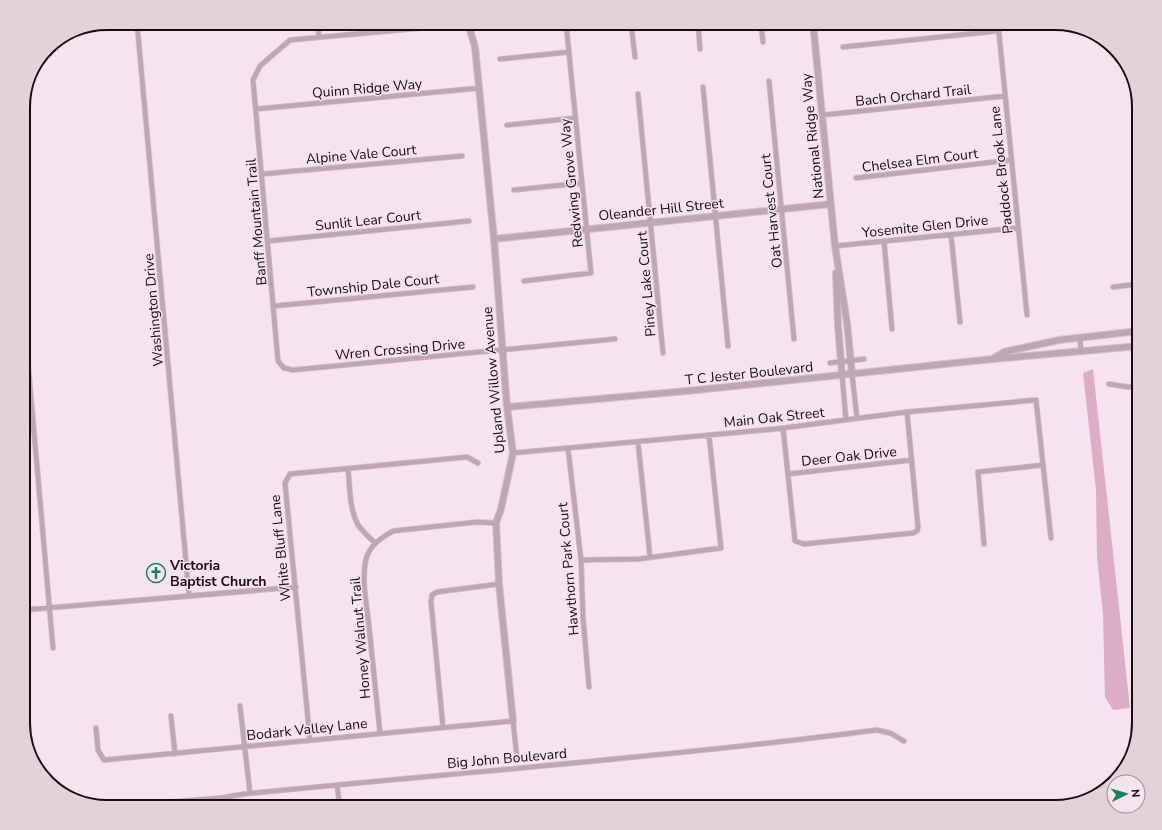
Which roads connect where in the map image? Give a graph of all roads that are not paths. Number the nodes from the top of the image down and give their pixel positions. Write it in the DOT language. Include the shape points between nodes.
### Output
graph roads {
  1 [pos="138,30"];
  2 [pos="318,30"];
  3 [pos="399,30"];
  4 [pos="470,30"];
  5 [pos="566,30"];
  6 [pos="632,30"];
  7 [pos="699,30"];
  8 [pos="762,30"];
  9 [pos="814,30"];
  10 [pos="998,31"];
  11 [pos="319,37"];
  12 [pos="763,42"];
  13 [pos="843,48"];
  14 [pos="700,49"];
  15 [pos="568,52"];
  16 [pos="634,56"];
  17 [pos="500,59"];
  18 [pos="769,81"];
  19 [pos="703,87"];
  20 [pos="480,88"];
  21 [pos="638,94"];
  22 [pos="1005,96"];
  23 [pos="256,109"];
  24 [pos="823,115"];
  25 [pos="575,118"];
  26 [pos="508,125"];
  27 [pos="462,156"];
  28 [pos="1011,160"];
  29 [pos="262,174"];
  30 [pos="856,178"];
  31 [pos="582,183"];
  32 [pos="514,190"];
  33 [pos="831,204"];
  34 [pos="782,209"];
  35 [pos="716,216"];
  36 [pos="469,221"];
  37 [pos="651,222"];
  38 [pos="1017,228"];
  39 [pos="586,229"];
  40 [pos="951,235"];
  41 [pos="494,239"];
  42 [pos="268,241"];
  43 [pos="884,241"];
  44 [pos="835,246"];
  45 [pos="524,281"];
  46 [pos="1132,285"];
  47 [pos="473,287"];
  48 [pos="1113,287"];
  49 [pos="274,306"];
  50 [pos="1027,315"];
  51 [pos="960,322"];
  52 [pos="892,329"];
  53 [pos="1132,332"];
  54 [pos="1080,337"];
  55 [pos="615,339"];
  56 [pos="794,339"];
  57 [pos="728,346"];
  58 [pos="1132,347"];
  59 [pos="502,350"];
  60 [pos="1081,352"];
  61 [pos="663,353"];
  62 [pos="864,359"];
  63 [pos="993,359"];
  64 [pos="850,360"];
  65 [pos="841,361"];
  66 [pos="830,363"];
  67 [pos="284,368"];
  68 [pos="852,374"];
  69 [pos="842,375"];
  70 [pos="1109,384"];
  71 [pos="1132,387"];
  72 [pos="30,388"];
  73 [pos="507,407"];
  74 [pos="907,412"];
  75 [pos="857,418"];
  76 [pos="846,420"];
  77 [pos="783,428"];
  78 [pos="709,435"];
  79 [pos="638,442"];
  80 [pos="568,448"];
  81 [pos="513,453"];
  82 [pos="912,460"];
  83 [pos="478,463"];
  84 [pos="1043,465"];
  85 [pos="348,468"];
  86 [pos="788,474"];
  87 [pos="496,523"];
  88 [pos="1051,538"];
  89 [pos="375,543"];
  90 [pos="984,544"];
  91 [pos="650,557"];
  92 [pos="581,560"];
  93 [pos="499,584"];
  94 [pos="296,587"];
  95 [pos="189,595"];
  96 [pos="49,607"];
  97 [pos="30,609"];
  98 [pos="53,648"];
  99 [pos="589,688"];
  100 [pos="240,706"];
  101 [pos="171,716"];
  102 [pos="513,721"];
  103 [pos="443,727"];
  104 [pos="96,728"];
  105 [pos="380,732"];
  106 [pos="310,740"];
  107 [pos="904,741"];
  108 [pos="246,746"];
  109 [pos="175,754"];
  110 [pos="517,758"];
  111 [pos="337,784"];
  112 [pos="250,793"];
  113 [pos="196,800"];
  114 [pos="339,800"];
  1 -- 95 [label="street, Washington Drive"];
  2 -- 11 [label="street"];
  3 -- 11 [label="street"];
  4 -- 20 [label="street, Upland Willow Avenue" via="475,47"];
  5 -- 15 [label="street, Redwing Grove Way"];
  6 -- 16 [label="street"];
  7 -- 14 [label="street"];
  8 -- 12 [label="street"];
  9 -- 24 [label="street, National Ridge Way"];
  10 -- 13 [label="street"];
  10 -- 22 [label="street, Paddock Brook Lane"];
  11 -- 23 [label="street, Banff Mountain Trail" via="290,40 260,66 253,80"];
  15 -- 17 [label="street"];
  15 -- 25 [label="street, Redwing Grove Way"];
  18 -- 34 [label="street, Oat Harvest Court"];
  19 -- 35 [label="street"];
  20 -- 23 [label="street, Quinn Ridge Way"];
  20 -- 41 [label="street, Upland Willow Avenue"];
  21 -- 37 [label="street, Piney Lake Court"];
  22 -- 24 [label="street, Bach Orchard Trail"];
  22 -- 28 [label="street, Paddock Brook Lane"];
  23 -- 29 [label="street, Banff Mountain Trail"];
  24 -- 33 [label="street, National Ridge Way"];
  25 -- 26 [label="street"];
  25 -- 31 [label="street, Redwing Grove Way"];
  27 -- 29 [label="street, Alpine Vale Court"];
  28 -- 30 [label="street, Chelsea Elm Court"];
  28 -- 38 [label="street, Paddock Brook Lane"];
  29 -- 42 [label="street, Banff Mountain Trail"];
  31 -- 32 [label="street"];
  31 -- 39 [label="street, Redwing Grove Way"];
  33 -- 34 [label="street, Oleander Hill Street"];
  33 -- 44 [label="street, National Ridge Way"];
  34 -- 35 [label="street, Oleander Hill Street"];
  34 -- 56 [label="street, Oat Harvest Court"];
  35 -- 37 [label="street, Oleander Hill Street"];
  35 -- 57 [label="street"];
  36 -- 42 [label="street, Sunlit Lear Court"];
  37 -- 39 [label="street, Oleander Hill Street"];
  37 -- 61 [label="street, Piney Lake Court"];
  38 -- 40 [label="street, Yosemite Glen Drive"];
  38 -- 50 [label="street, Paddock Brook Lane"];
  39 -- 41 [label="street, Oleander Hill Street"];
  39 -- 45 [label="street, Redwing Grove Way" via="591,273"];
  40 -- 43 [label="street, Yosemite Glen Drive"];
  40 -- 51 [label="street"];
  41 -- 59 [label="street, Upland Willow Avenue"];
  42 -- 49 [label="street, Banff Mountain Trail"];
  43 -- 44 [label="street, Yosemite Glen Drive"];
  43 -- 52 [label="street"];
  44 -- 64 [label="street, National Ridge Way"];
  44 -- 65 [label="street, National Ridge Way"];
  46 -- 48 [label="street"];
  47 -- 49 [label="street, Township Dale Court"];
  49 -- 67 [label="street, Banff Mountain Trail" via="278,361"];
  53 -- 54 [label="street, T C Jester Boulevard"];
  54 -- 60 [label="street"];
  54 -- 63 [label="street, T C Jester Boulevard" via="1004,352"];
  55 -- 59 [label="street, Wren Crossing Drive"];
  58 -- 60 [label="street, T C Jester Boulevard"];
  59 -- 67 [label="street, Wren Crossing Drive" via="293,370"];
  59 -- 73 [label="street, Upland Willow Avenue"];
  60 -- 63 [label="street, T C Jester Boulevard"];
  62 -- 64 [label="street, T C Jester Boulevard"];
  63 -- 68 [label="street, T C Jester Boulevard"];
  64 -- 65 [label="street, T C Jester Boulevard"];
  64 -- 68 [label="street, National Ridge Way"];
  65 -- 66 [label="street, T C Jester Boulevard"];
  65 -- 69 [label="street, National Ridge Way"];
  68 -- 69 [label="street, T C Jester Boulevard"];
  68 -- 75 [label="street, National Ridge Way"];
  69 -- 73 [label="street, T C Jester Boulevard"];
  69 -- 76 [label="street, National Ridge Way"];
  70 -- 71 [label="street"];
  72 -- 96 [label="street"];
  73 -- 81 [label="street, Upland Willow Avenue"];
  74 -- 75 [label="street, Main Oak Street"];
  74 -- 82 [label="street"];
  74 -- 84 [label="street, Main Oak Street" via="1036,400"];
  75 -- 76 [label="street, Main Oak Street"];
  76 -- 77 [label="street, Main Oak Street"];
  77 -- 78 [label="street, Main Oak Street"];
  77 -- 86 [label="street"];
  78 -- 79 [label="street, Main Oak Street"];
  78 -- 91 [label="street" via="721,548"];
  79 -- 80 [label="street, Main Oak Street"];
  79 -- 91 [label="street"];
  80 -- 81 [label="street, Main Oak Street"];
  80 -- 92 [label="street, Hawthorn Park Court"];
  81 -- 87 [label="street, Upland Willow Avenue"];
  82 -- 86 [label="street, Deer Oak Drive"];
  82 -- 86 [label="street" via="918,527 914,533 799,543 793,537"];
  83 -- 85 [label="street, White Bluff Lane" via="467,457"];
  84 -- 88 [label="street"];
  84 -- 90 [label="street" via="978,472"];
  85 -- 89 [label="street" via="355,518"];
  85 -- 94 [label="street, White Bluff Lane" via="290,474 285,483"];
  87 -- 89 [label="street" via="477,522 393,531"];
  87 -- 93 [label="street, Upland Willow Avenue"];
  89 -- 105 [label="street, Honey Walnut Trail" via="366,560 365,571"];
  91 -- 92 [label="street"];
  92 -- 99 [label="street, Hawthorn Park Court"];
  93 -- 102 [label="street, Upland Willow Avenue"];
  93 -- 103 [label="street" via="437,592 432,595"];
  94 -- 95 [label="street"];
  94 -- 106 [label="street, White Bluff Lane"];
  95 -- 96 [label="street"];
  96 -- 97 [label="street"];
  96 -- 98 [label="street"];
  100 -- 108 [label="street"];
  101 -- 109 [label="street"];
  102 -- 103 [label="street, Bodark Valley Lane"];
  102 -- 110 [label="street, Upland Willow Avenue"];
  103 -- 105 [label="street, Bodark Valley Lane"];
  104 -- 109 [label="street, Bodark Valley Lane" via="98,750 104,760"];
  105 -- 106 [label="street, Bodark Valley Lane"];
  106 -- 108 [label="street, Bodark Valley Lane"];
  107 -- 111 [label="street, Big John Boulevard" via="890,733 877,730 640,758"];
  108 -- 109 [label="street, Bodark Valley Lane"];
  108 -- 112 [label="street"];
  111 -- 112 [label="street, Big John Boulevard"];
  111 -- 114 [label="street"];
  112 -- 113 [label="street, Big John Boulevard"];
}
